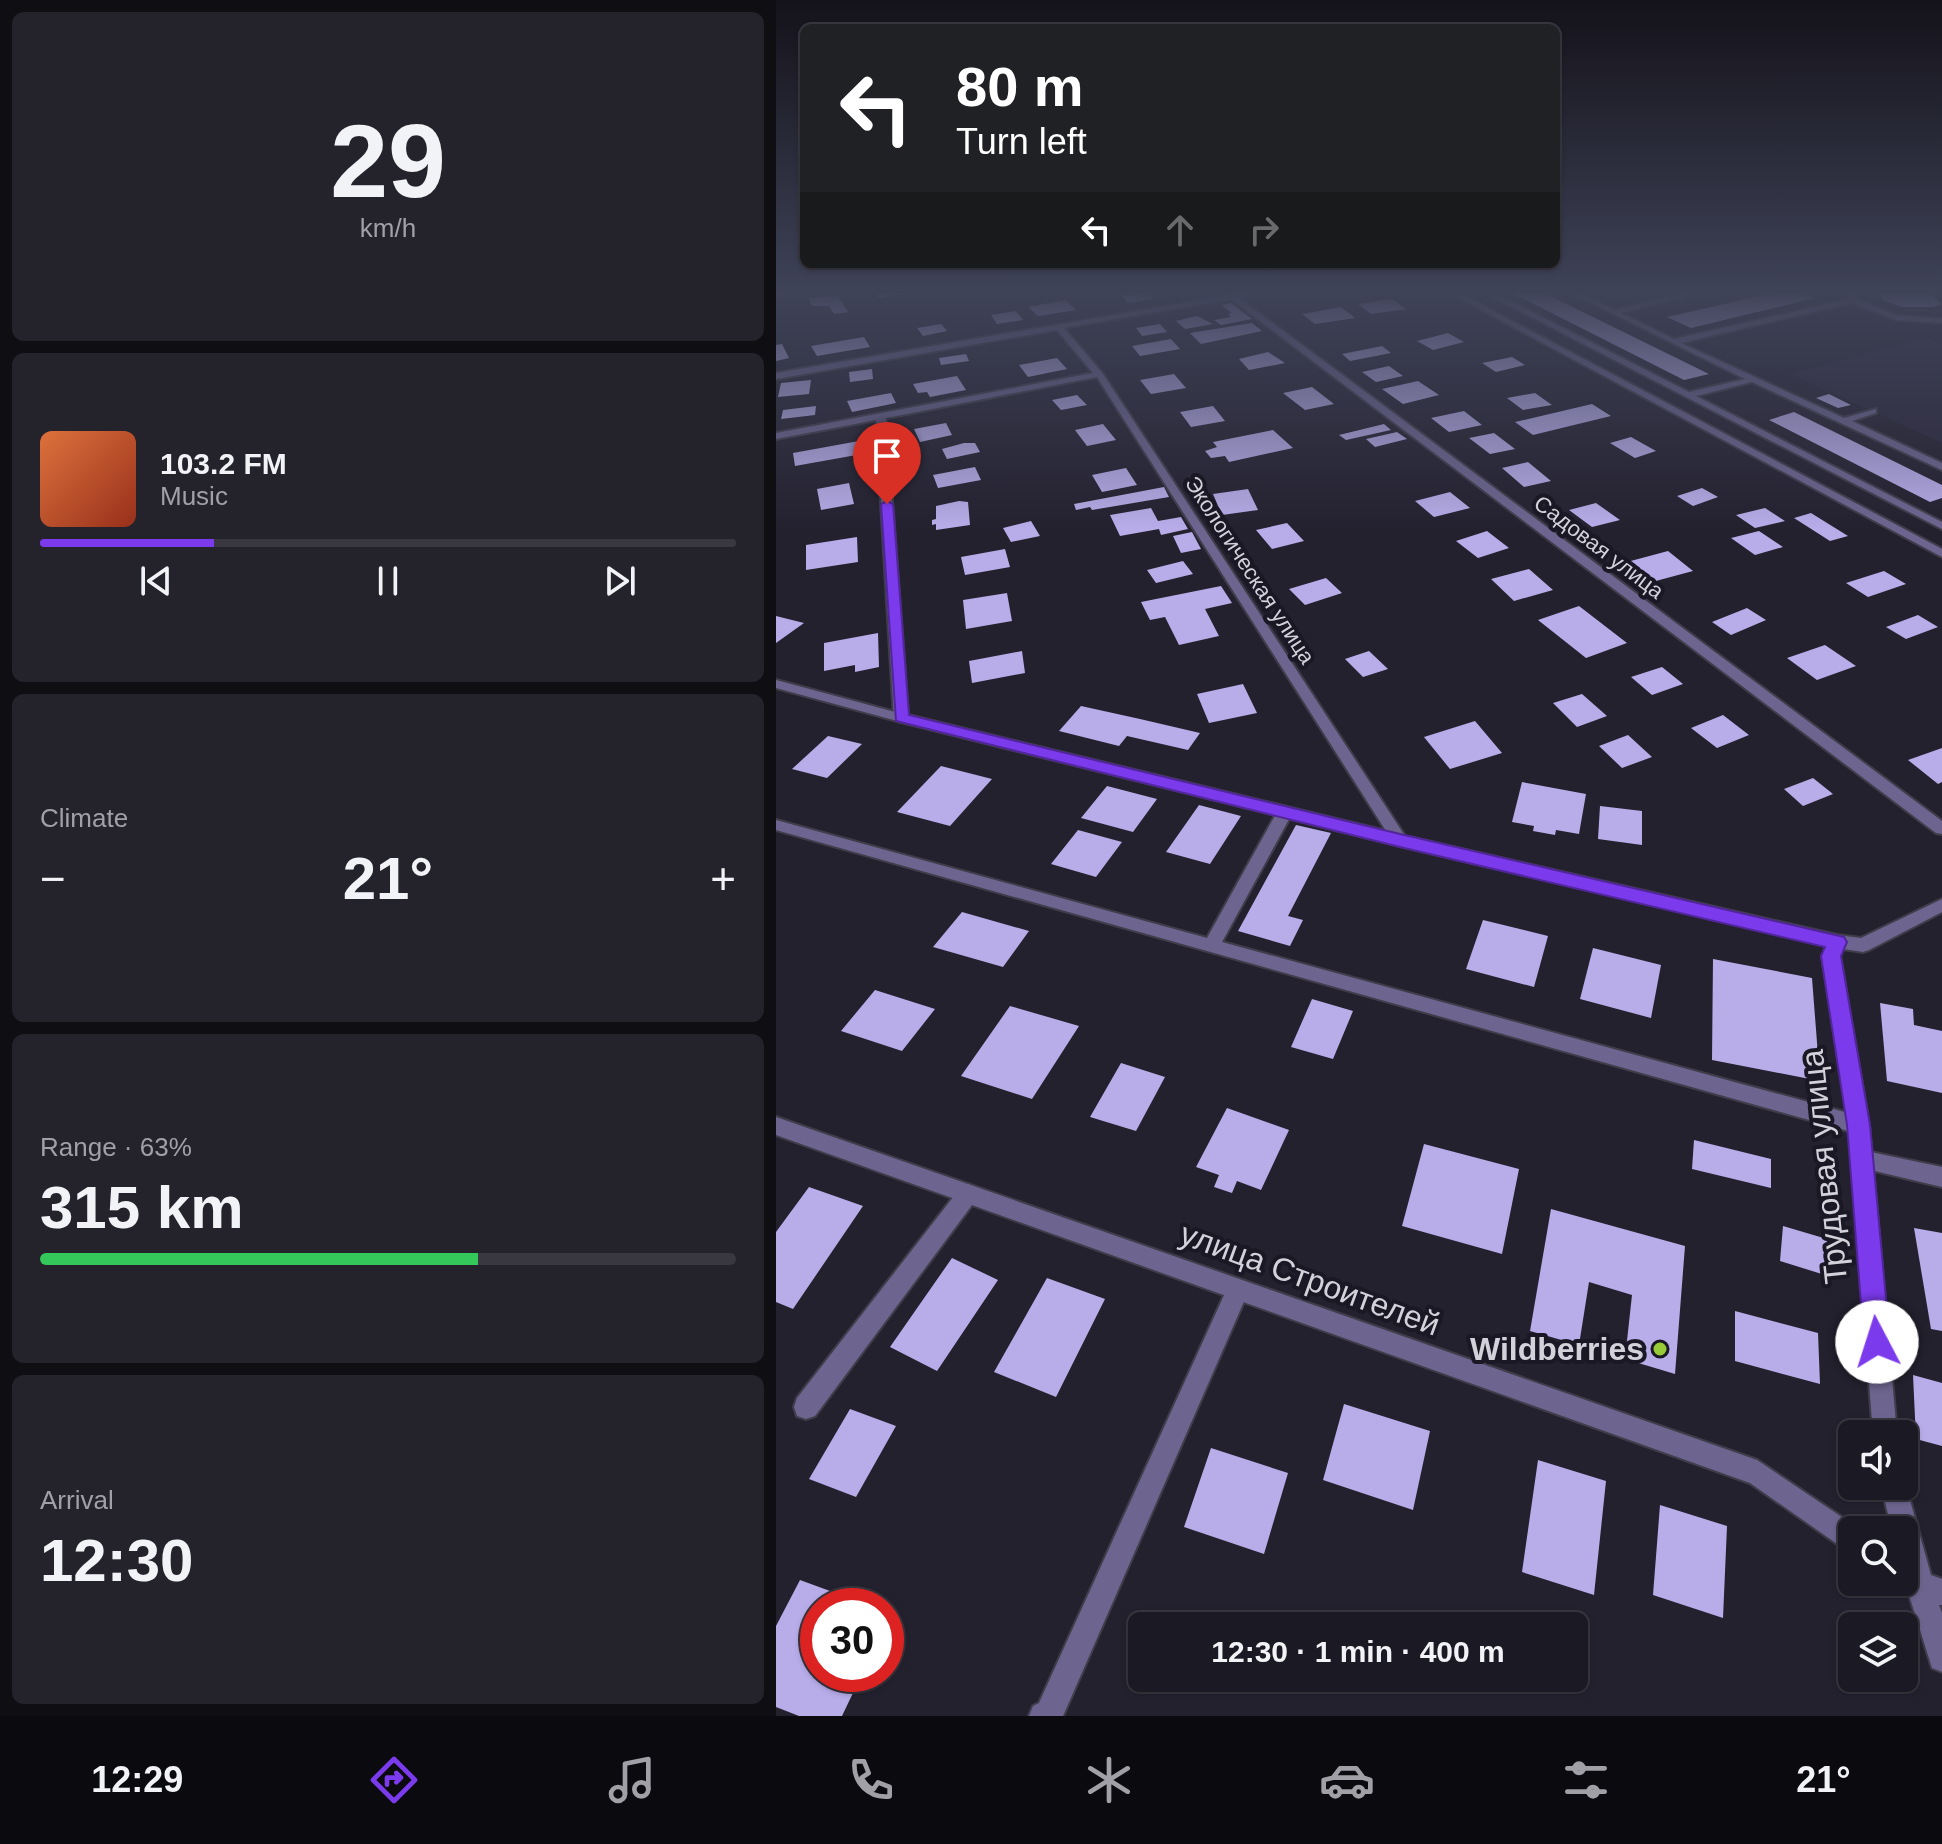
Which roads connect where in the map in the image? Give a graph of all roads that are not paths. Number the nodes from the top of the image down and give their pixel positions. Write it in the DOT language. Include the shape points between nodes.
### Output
graph roads {
  1 [pos="810,370"];
  2 [pos="1096,370"];
  3 [pos="1330,370"];
  4 [pos="1598,370"];
  5 [pos="1641,370"];
  6 [pos="1734,370"];
  7 [pos="1099,374"];
  8 [pos="776,376"];
  9 [pos="1754,379"];
  10 [pos="1690,395"];
  11 [pos="1873,411"];
  12 [pos="881,417"];
  13 [pos="1844,421"];
  14 [pos="776,436"];
  15 [pos="1942,467"];
  16 [pos="1942,526"];
  17 [pos="1942,554"];
  18 [pos="776,684"];
  19 [pos="901,718"];
  20 [pos="1285,812"];
  21 [pos="776,825"];
  22 [pos="1942,829"];
  23 [pos="1400,840"];
  24 [pos="1942,905"];
  25 [pos="1837,942"];
  26 [pos="1211,946"];
  27 [pos="1859,1125"];
  28 [pos="776,1126"];
  29 [pos="1861,1159"];
  30 [pos="1942,1177"];
  31 [pos="968,1194"];
  32 [pos="1238,1290"];
  33 [pos="806,1407"];
  34 [pos="1884,1420"];
  35 [pos="1898,1500"];
  36 [pos="1838,1529"];
  37 [pos="1922,1584"];
  38 [pos="1942,1658"];
  39 [pos="1043,1716"];
  1 -- 8 [label="street"];
  2 -- 7 [label="street, Экологическая улица"];
  3 -- 22 [label="street, Садовая улица"];
  4 -- 17 [label="street"];
  5 -- 10 [label="street"];
  6 -- 9 [label="street"];
  7 -- 12 [label="street"];
  7 -- 23 [label="street, Экологическая улица"];
  9 -- 10 [label="street"];
  9 -- 13 [label="street"];
  10 -- 16 [label="street"];
  11 -- 13 [label="street"];
  12 -- 14 [label="street"];
  12 -- 19 [label="street"];
  13 -- 15 [label="street"];
  18 -- 19 [label="street"];
  19 -- 20 [label="street"];
  20 -- 23 [label="street"];
  20 -- 26 [label="street"];
  21 -- 26 [label="street"];
  23 -- 25 [label="street"];
  24 -- 25 [label="street" via="1863,945"];
  25 -- 27 [label="street, Трудовая улица" via="1831,956"];
  26 -- 27 [label="street"];
  27 -- 29 [label="street, Трудовая улица"];
  28 -- 31 [label="street, улица Строителей"];
  29 -- 30 [label="street"];
  29 -- 34 [label="street, Трудовая улица"];
  31 -- 32 [label="street, улица Строителей"];
  31 -- 33 [label="street"];
  32 -- 36 [label="street, улица Строителей" via="1757,1473"];
  32 -- 39 [label="street" via="1049,1714"];
  35 -- 37 [label="street"];
  37 -- 38 [label="street"];
}
